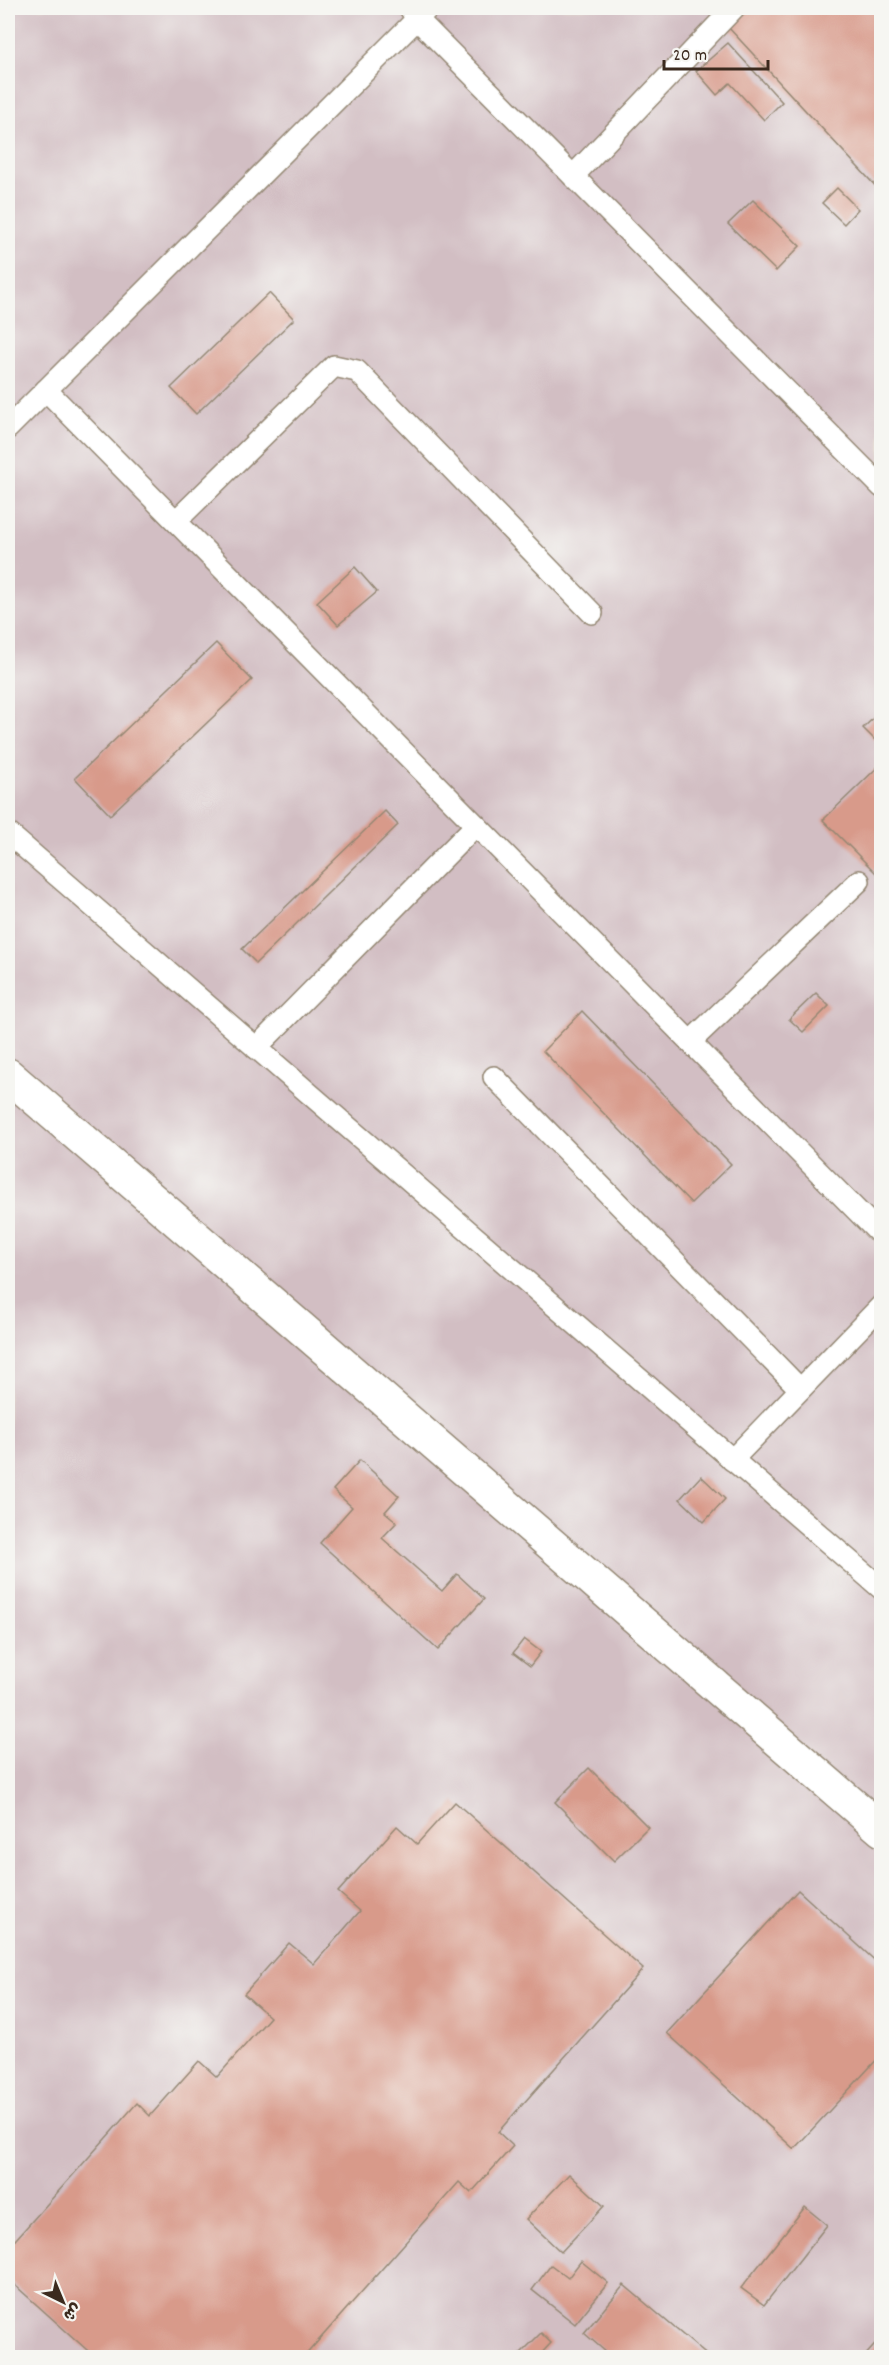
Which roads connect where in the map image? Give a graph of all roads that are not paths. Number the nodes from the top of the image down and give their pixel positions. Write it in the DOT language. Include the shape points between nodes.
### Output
graph roads {
  1 [pos="734,8"];
  2 [pos="419,11"];
  3 [pos="573,176"];
  4 [pos="46,390"];
  5 [pos="8,428"];
  6 [pos="882,487"];
  7 [pos="176,521"];
  8 [pos="592,613"];
  9 [pos="476,825"];
  10 [pos="8,832"];
  11 [pos="859,881"];
  12 [pos="690,1042"];
  13 [pos="256,1048"];
  14 [pos="8,1075"];
  15 [pos="494,1077"];
  16 [pos="882,1236"];
  17 [pos="882,1305"];
  18 [pos="800,1389"];
  19 [pos="732,1460"];
  20 [pos="882,1589"];
  21 [pos="882,1830"];
  1 -- 3 [label="lane"];
  2 -- 3 [label="lane"];
  2 -- 4 [label="lane"];
  3 -- 6 [label="lane"];
  4 -- 5 [label="lane"];
  4 -- 7 [label="lane"];
  7 -- 8 [label="lane" via="334,366 357,371"];
  7 -- 9 [label="lane"];
  9 -- 12 [label="lane"];
  9 -- 13 [label="lane"];
  10 -- 13 [label="lane"];
  11 -- 12 [label="lane"];
  12 -- 16 [label="lane"];
  13 -- 19 [label="lane"];
  14 -- 21 [label="street"];
  15 -- 18 [label="lane"];
  17 -- 18 [label="lane"];
  18 -- 19 [label="lane"];
  19 -- 20 [label="lane"];
}
